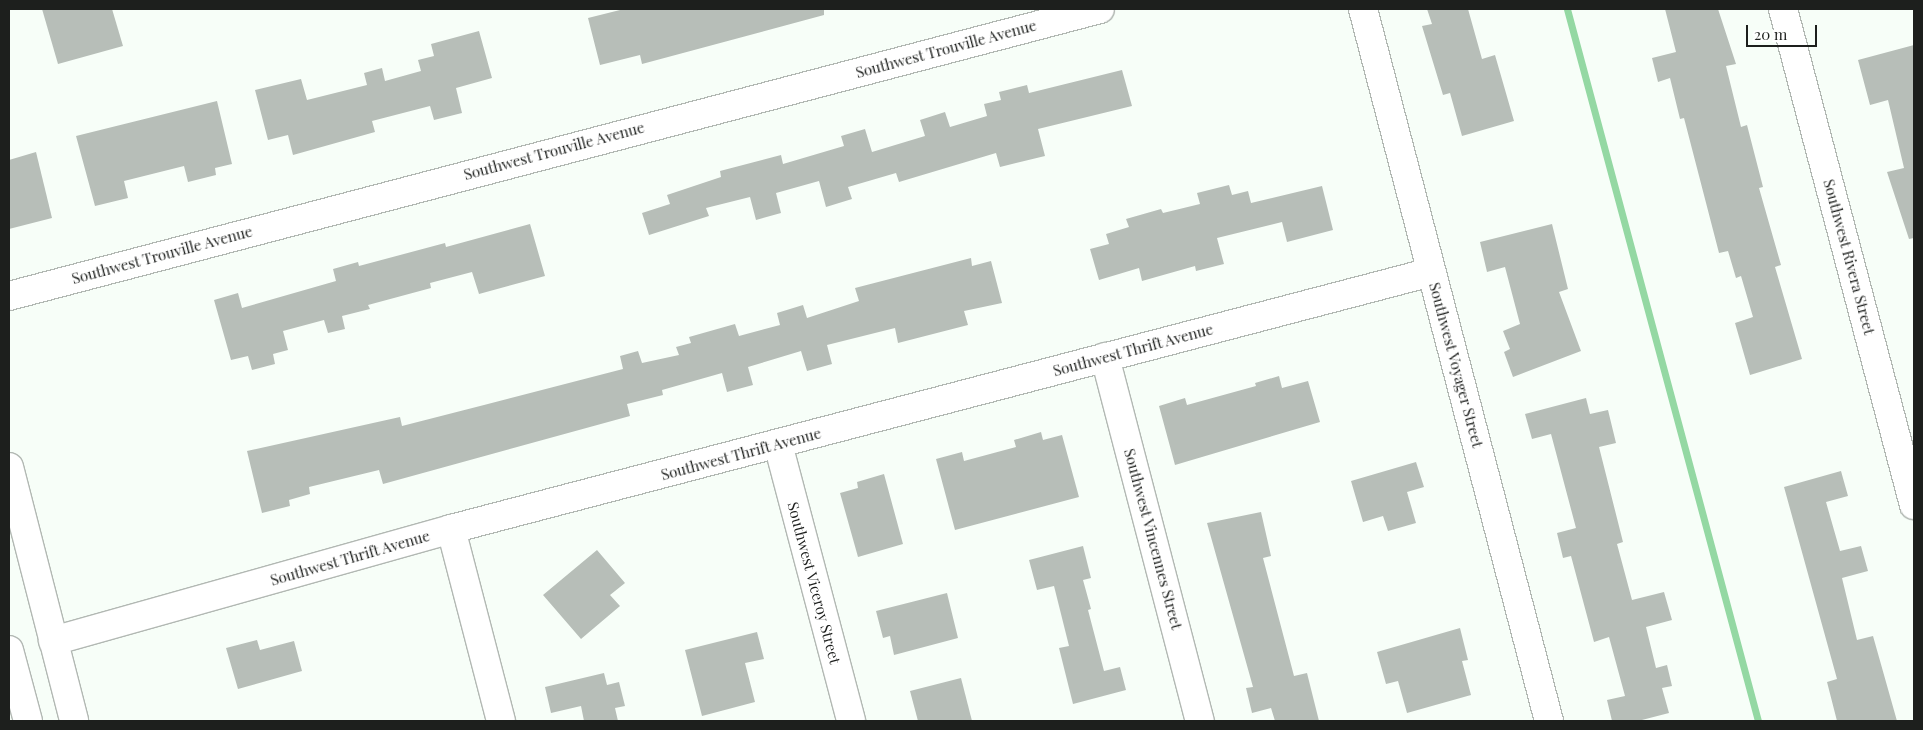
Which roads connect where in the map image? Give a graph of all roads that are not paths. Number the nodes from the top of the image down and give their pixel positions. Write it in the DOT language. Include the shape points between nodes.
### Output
graph roads {
  1 [pos="1100,9"];
  2 [pos="1363,9"];
  3 [pos="1783,9"];
  4 [pos="1431,272"];
  5 [pos="9,296"];
  6 [pos="1105,357"];
  7 [pos="778,444"];
  8 [pos="9,467"];
  9 [pos="1914,505"];
  10 [pos="451,529"];
  11 [pos="53,641"];
  12 [pos="9,650"];
  13 [pos="28,721"];
  14 [pos="74,721"];
  15 [pos="501,721"];
  16 [pos="851,721"];
  17 [pos="1200,721"];
  18 [pos="1549,721"];
  1 -- 5 [label="street, Southwest Trouville Avenue"];
  2 -- 4 [label="street, Southwest Voyager Street"];
  3 -- 9 [label="street, Southwest Rivera Street"];
  4 -- 6 [label="street, Southwest Thrift Avenue"];
  4 -- 18 [label="street, Southwest Voyager Street"];
  6 -- 7 [label="street, Southwest Thrift Avenue"];
  6 -- 17 [label="street, Southwest Vincennes Street"];
  7 -- 10 [label="street, Southwest Thrift Avenue"];
  7 -- 16 [label="street, Southwest Viceroy Street"];
  8 -- 11 [label="street"];
  10 -- 11 [label="street, Southwest Thrift Avenue"];
  10 -- 15 [label="street"];
  11 -- 14 [label="street"];
  12 -- 13 [label="street"];
}
